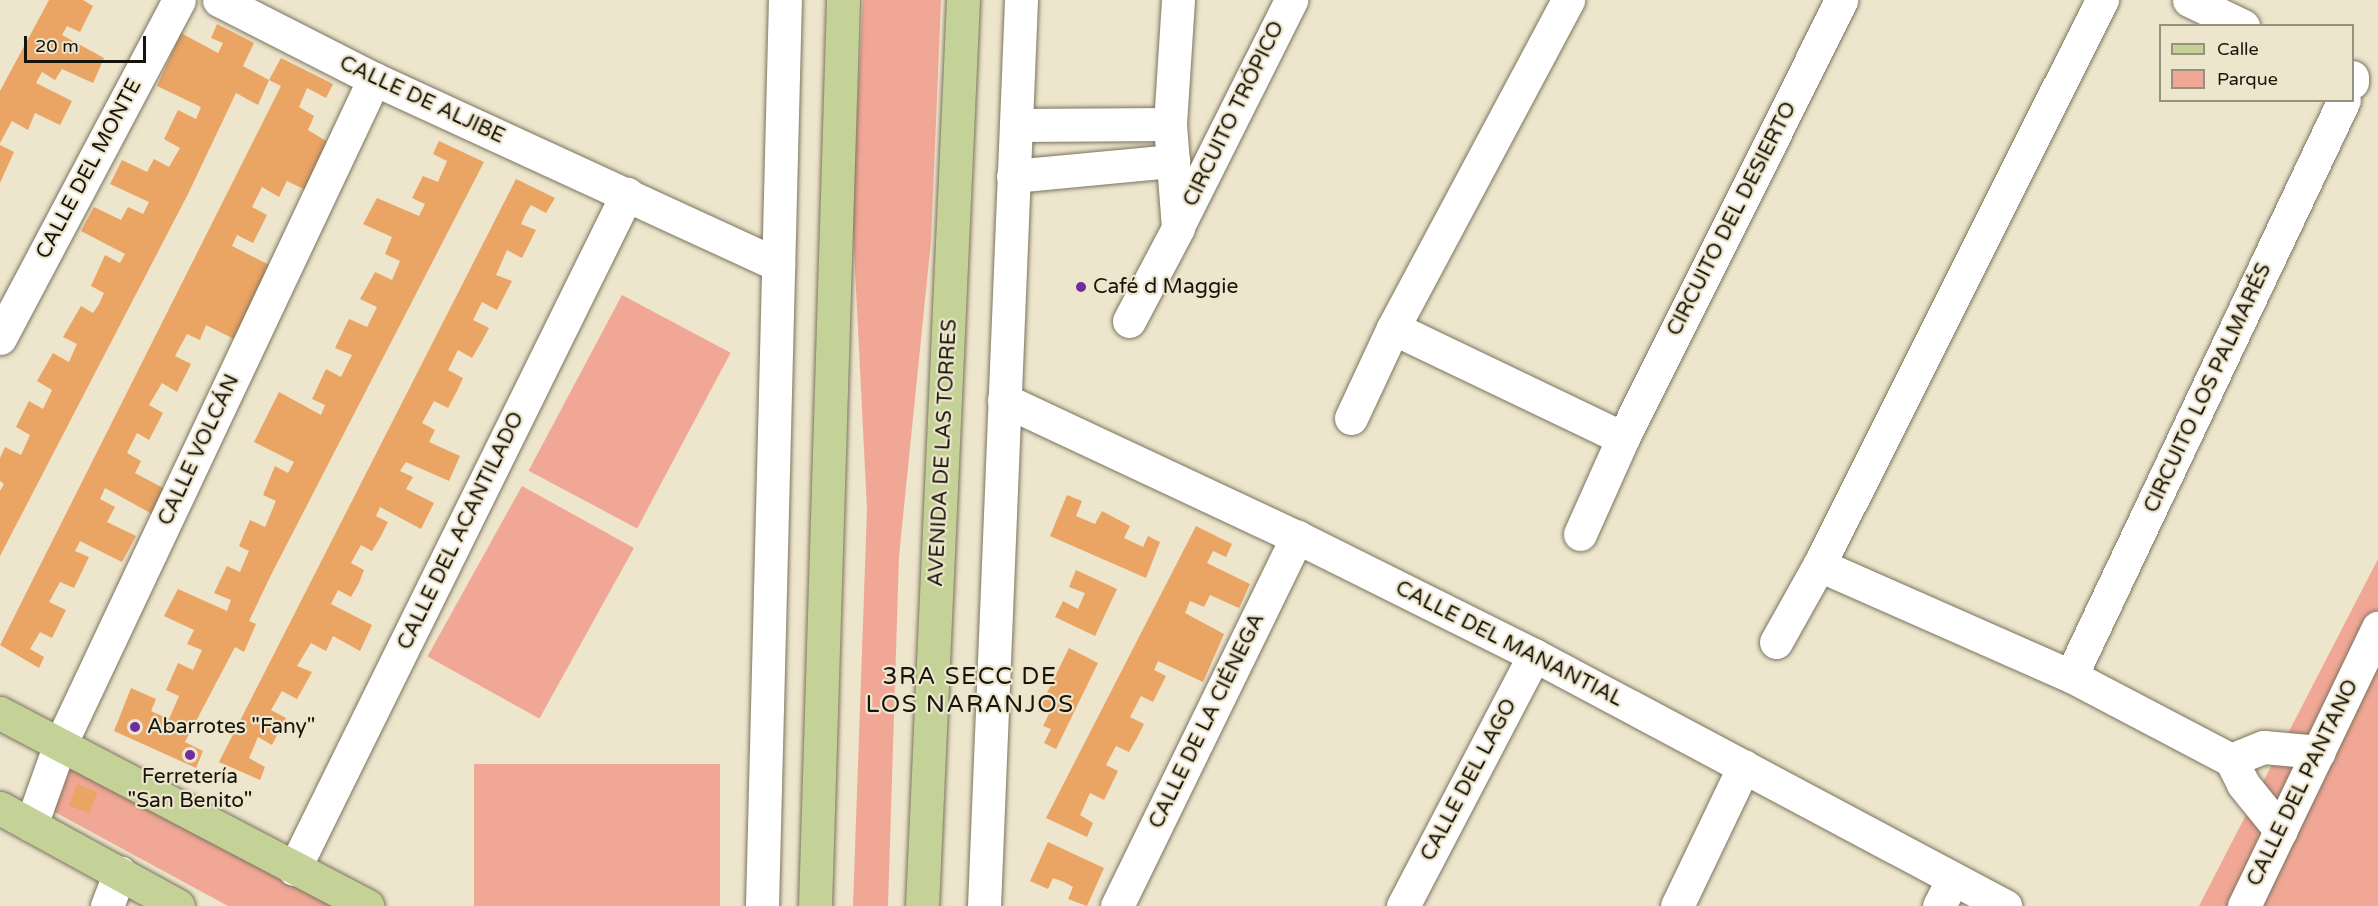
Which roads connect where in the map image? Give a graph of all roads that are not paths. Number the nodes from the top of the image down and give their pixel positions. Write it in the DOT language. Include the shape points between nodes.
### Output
graph roads {
  1 [pos="179,0"];
  2 [pos="219,0"];
  3 [pos="785,0"];
  4 [pos="843,0"];
  5 [pos="963,0"];
  6 [pos="1021,0"];
  7 [pos="1178,0"];
  8 [pos="1291,0"];
  9 [pos="1568,0"];
  10 [pos="1841,0"];
  11 [pos="2102,0"];
  12 [pos="2189,0"];
  13 [pos="2239,24"];
  14 [pos="374,79"];
  15 [pos="2343,102"];
  16 [pos="1170,124"];
  17 [pos="1017,125"];
  18 [pos="1173,161"];
  19 [pos="1013,176"];
  20 [pos="627,194"];
  21 [pos="1178,228"];
  22 [pos="778,265"];
  23 [pos="1129,321"];
  24 [pos="1393,328"];
  25 [pos="0,338"];
  26 [pos="1004,400"];
  27 [pos="1351,418"];
  28 [pos="1623,438"];
  29 [pos="1580,534"];
  30 [pos="1297,537"];
  31 [pos="1819,565"];
  32 [pos="2378,628"];
  33 [pos="1776,642"];
  34 [pos="1534,655"];
  35 [pos="2071,676"];
  36 [pos="0,713"];
  37 [pos="59,747"];
  38 [pos="2319,752"];
  39 [pos="2231,760"];
  40 [pos="1744,766"];
  41 [pos="0,808"];
  42 [pos="31,825"];
  43 [pos="2281,831"];
  44 [pos="294,869"];
  45 [pos="120,872"];
  46 [pos="1946,893"];
  47 [pos="107,906"];
  48 [pos="178,906"];
  49 [pos="367,906"];
  50 [pos="762,906"];
  51 [pos="815,906"];
  52 [pos="922,906"];
  53 [pos="984,906"];
  54 [pos="1117,906"];
  55 [pos="1403,906"];
  56 [pos="1677,906"];
  57 [pos="2005,906"];
  58 [pos="2244,906"];
  1 -- 25 [label="street, CALLE DEL MONTE"];
  2 -- 14 [label="street, CALLE DE ALJIBE"];
  3 -- 22 [label="street"];
  4 -- 51 [label="main road"];
  5 -- 52 [label="main road, AVENIDA DE LAS TORRES"];
  6 -- 17 [label="street"];
  7 -- 16 [label="street, CIRCUITO TRÓPICO"];
  8 -- 21 [label="street, CIRCUITO TRÓPICO"];
  9 -- 24 [label="street"];
  10 -- 28 [label="street, CIRCUITO DEL DESIERTO"];
  11 -- 31 [label="street"];
  12 -- 13 [label="street"];
  14 -- 20 [label="street, CALLE DE ALJIBE"];
  14 -- 37 [label="street, CALLE VOLCÁN"];
  15 -- 35 [label="street, CIRCUITO LOS PALMARÉS"];
  16 -- 17 [label="street"];
  16 -- 18 [label="street, CIRCUITO TRÓPICO"];
  17 -- 19 [label="street"];
  18 -- 19 [label="street, CIRCUITO TRÓPICO"];
  18 -- 21 [label="street, CIRCUITO TRÓPICO"];
  19 -- 26 [label="street"];
  20 -- 22 [label="street, CALLE DE ALJIBE"];
  20 -- 44 [label="street, CALLE DEL ACANTILADO"];
  21 -- 23 [label="street, CIRCUITO TRÓPICO"];
  22 -- 50 [label="street"];
  24 -- 27 [label="street"];
  24 -- 28 [label="street"];
  26 -- 30 [label="street, CALLE DEL MANANTIAL"];
  26 -- 53 [label="street"];
  28 -- 29 [label="street, CIRCUITO DEL DESIERTO"];
  30 -- 34 [label="street, CALLE DEL MANANTIAL"];
  30 -- 54 [label="street, CALLE DE LA CIÉNEGA"];
  31 -- 33 [label="street"];
  31 -- 35 [label="street"];
  32 -- 38 [label="street, CALLE DEL PANTANO"];
  34 -- 40 [label="street, CALLE DEL MANANTIAL"];
  34 -- 55 [label="street, CALLE DEL LAGO"];
  35 -- 39 [label="street"];
  36 -- 37 [label="main road"];
  37 -- 42 [label="street, CALLE VOLCÁN"];
  37 -- 44 [label="main road"];
  38 -- 39 [label="street" via="2264,747"];
  38 -- 43 [label="street, CALLE DEL PANTANO"];
  39 -- 43 [label="street" via="2243,784"];
  40 -- 46 [label="street, CALLE DEL MANANTIAL"];
  40 -- 56 [label="street"];
  41 -- 42 [label="main road"];
  42 -- 45 [label="main road"];
  43 -- 58 [label="street, CALLE DEL PANTANO"];
  44 -- 49 [label="main road"];
  45 -- 47 [label="street"];
  45 -- 48 [label="main road"];
  46 -- 57 [label="street, CALLE DEL MANANTIAL"];
}
